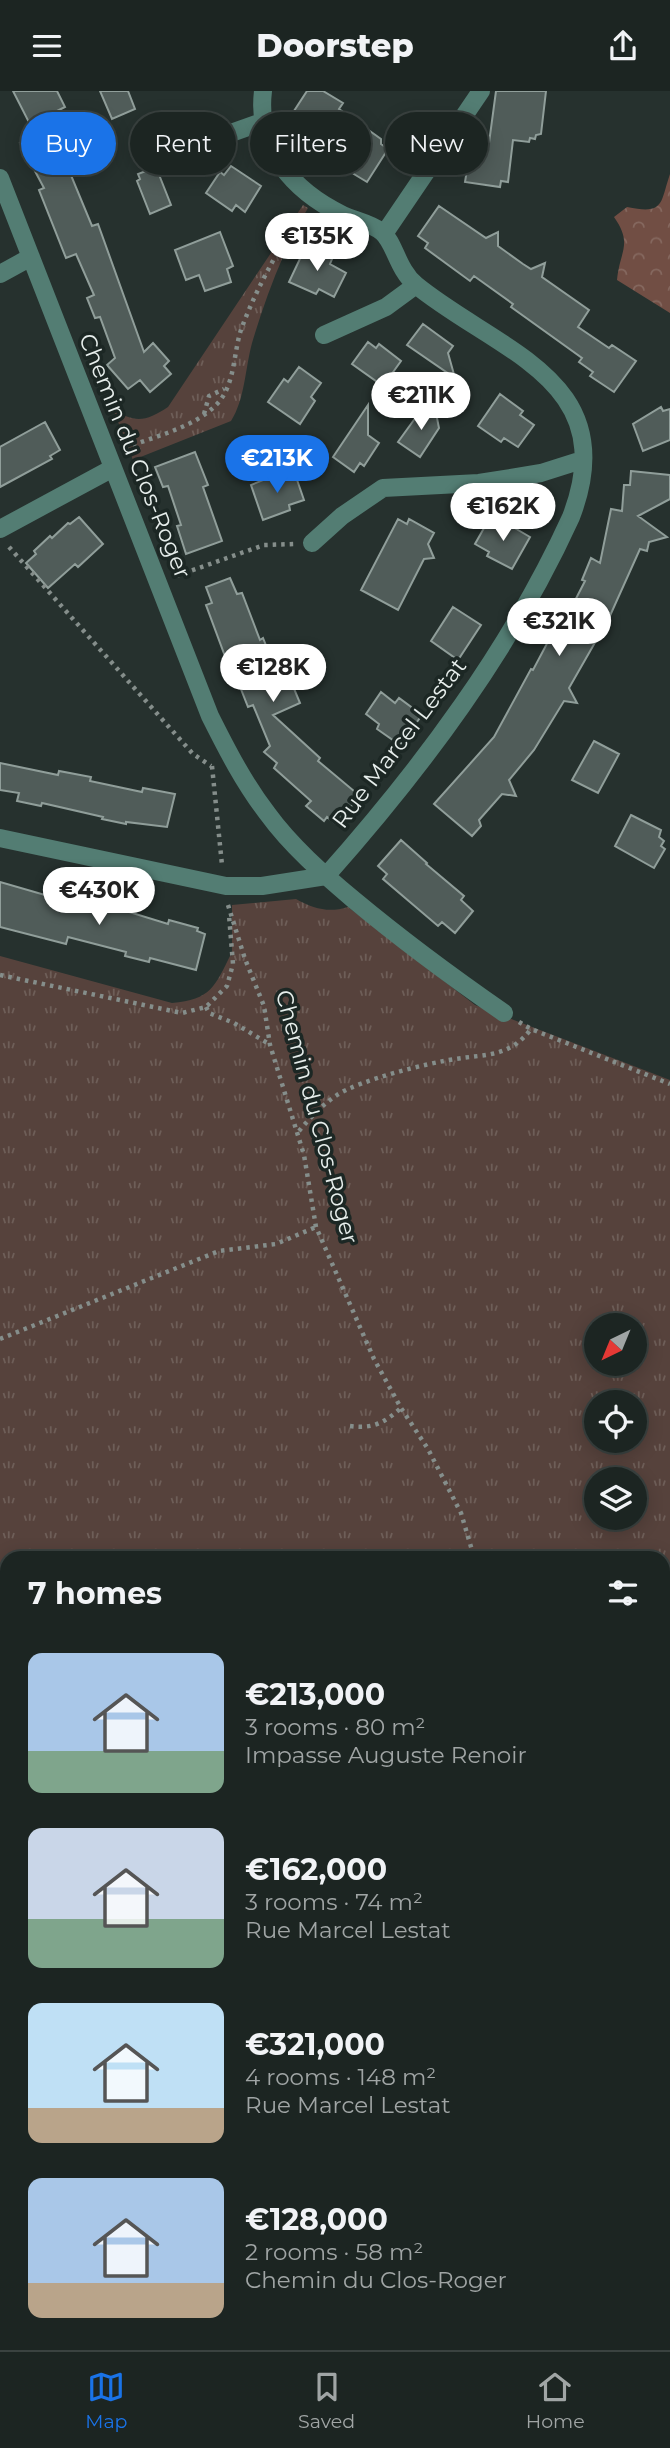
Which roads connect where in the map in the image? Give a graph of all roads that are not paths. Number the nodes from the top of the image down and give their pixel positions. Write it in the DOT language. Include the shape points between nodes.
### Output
graph roads {
  1 [pos="263,91"];
  2 [pos="481,91"];
  3 [pos="262,112"];
  4 [pos="289,175"];
  5 [pos="0,178"];
  6 [pos="384,234"];
  7 [pos="31,257"];
  8 [pos="0,274"];
  9 [pos="416,285"];
  10 [pos="324,335"];
  11 [pos="582,460"];
  12 [pos="111,461"];
  13 [pos="0,529"];
  14 [pos="312,543"];
  15 [pos="0,838"];
  16 [pos="326,876"];
  17 [pos="504,1013"];
  1 -- 3 [label="street"];
  2 -- 6 [label="street"];
  4 -- 6 [label="street" via="342,215"];
  5 -- 7 [label="street, Chemin du Clos-Roger"];
  6 -- 9 [label="street, Rue Marcel Lestat" via="398,264"];
  7 -- 8 [label="street"];
  7 -- 12 [label="street, Chemin du Clos-Roger"];
  9 -- 10 [label="street" via="386,307"];
  9 -- 11 [label="street, Rue Marcel Lestat" via="552,381 575,414"];
  11 -- 14 [label="street" via="541,473 479,483 383,488"];
  11 -- 16 [label="street, Rue Marcel Lestat" via="580,495 571,517 500,647 431,750"];
  12 -- 13 [label="street"];
  12 -- 16 [label="street, Chemin du Clos-Roger" via="227,752 268,815"];
  15 -- 16 [label="street" via="227,895"];
  16 -- 17 [label="street, Chemin du Clos-Roger" via="404,941"];
}
